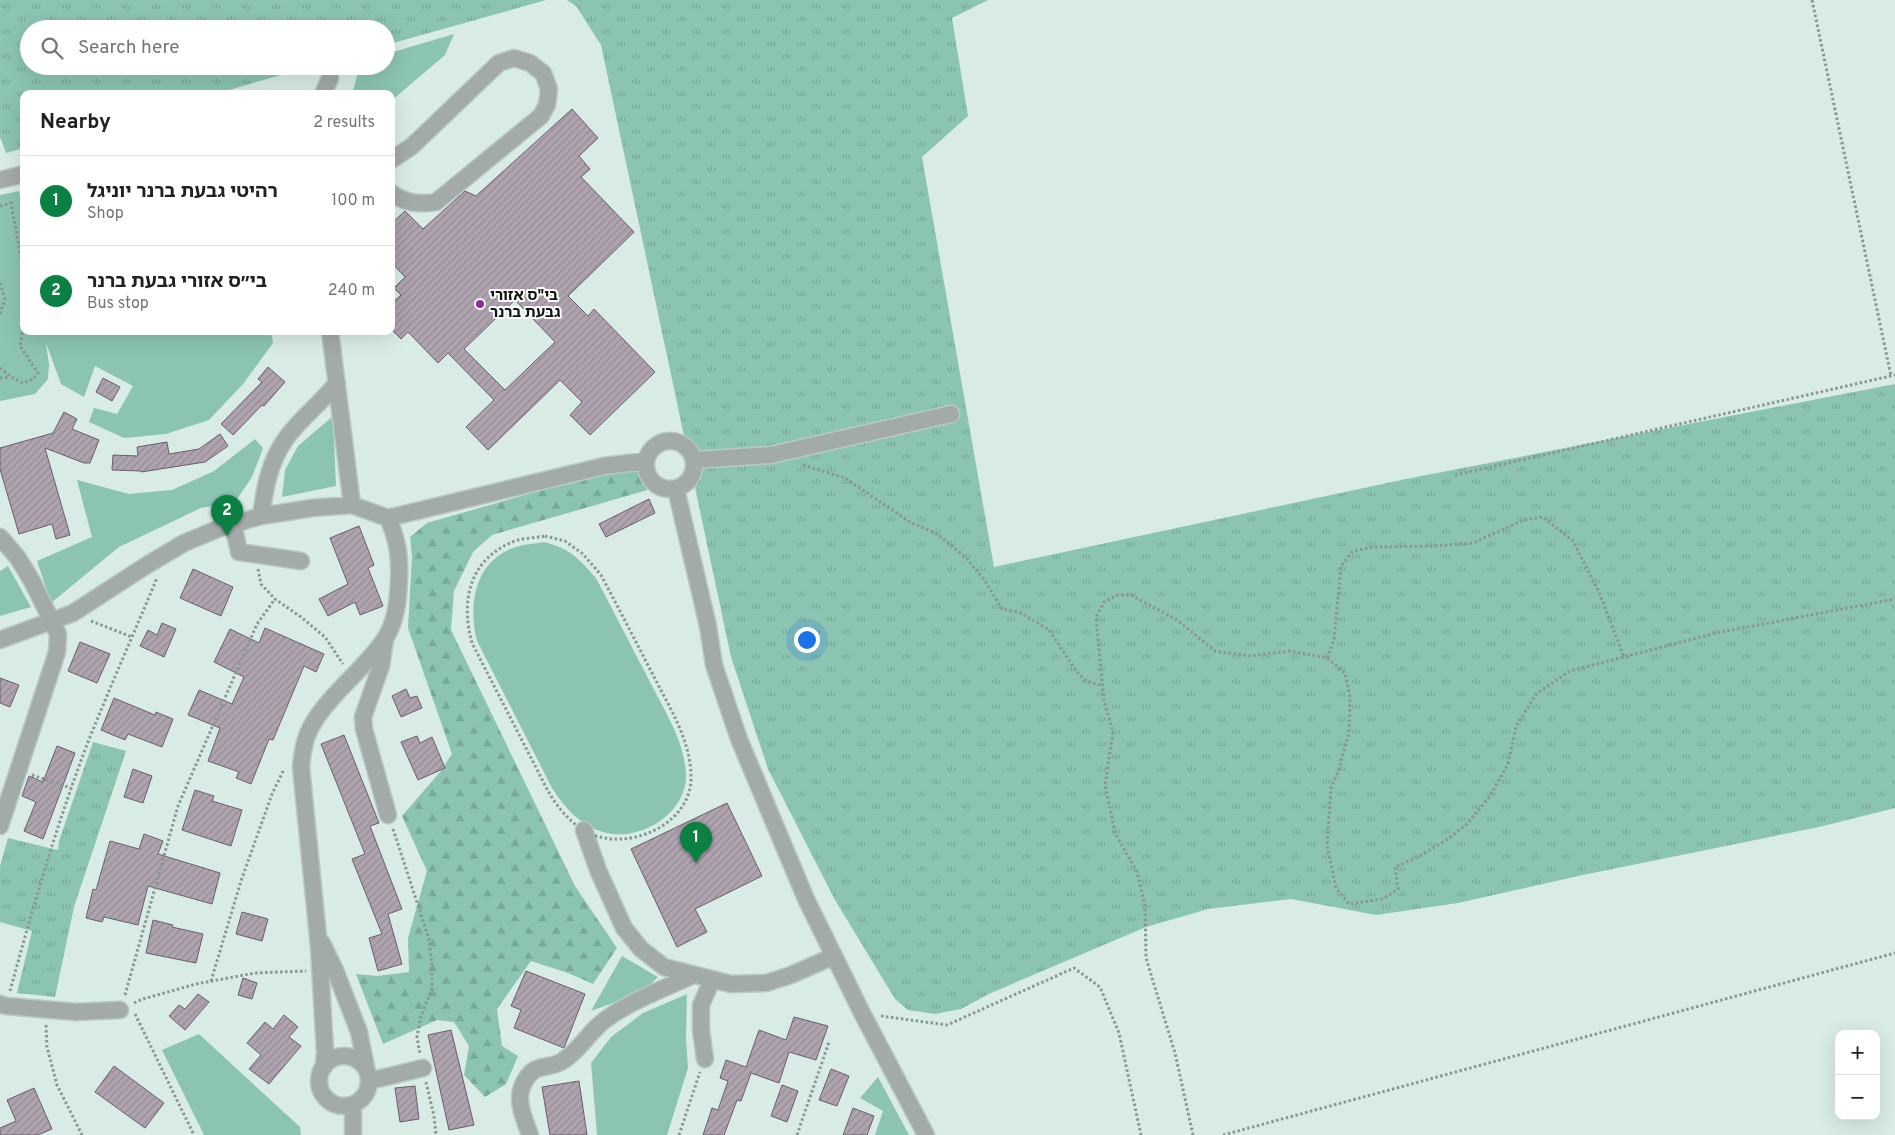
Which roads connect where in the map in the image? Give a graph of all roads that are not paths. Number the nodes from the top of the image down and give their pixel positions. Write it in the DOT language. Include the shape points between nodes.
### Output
graph roads {
  1 [pos="330,78"];
  2 [pos="325,90"];
  3 [pos="395,158"];
  4 [pos="20,175"];
  5 [pos="0,180"];
  6 [pos="395,196"];
  7 [pos="331,335"];
  8 [pos="337,383"];
  9 [pos="951,414"];
  10 [pos="694,460"];
  11 [pos="646,461"];
  12 [pos="676,489"];
  13 [pos="352,505"];
  14 [pos="261,516"];
  15 [pos="388,518"];
  16 [pos="233,524"];
  17 [pos="0,537"];
  18 [pos="301,561"];
  19 [pos="52,621"];
  20 [pos="385,639"];
  21 [pos="0,640"];
  22 [pos="388,815"];
  23 [pos="0,826"];
  24 [pos="584,830"];
  25 [pos="318,934"];
  26 [pos="834,956"];
  27 [pos="693,975"];
  28 [pos="712,980"];
  29 [pos="3,1005"];
  30 [pos="125,1007"];
  31 [pos="705,1059"];
  32 [pos="324,1067"];
  33 [pos="423,1068"];
  34 [pos="368,1077"];
  35 [pos="353,1105"];
  36 [pos="353,1135"];
  37 [pos="530,1135"];
  38 [pos="926,1135"];
  1 -- 2 [label="street"];
  3 -- 6 [label="street" via="412,148 499,63 514,58 530,63 543,73 549,89 548,105 541,116 436,202 414,204"];
  4 -- 5 [label="street"];
  7 -- 8 [label="street"];
  8 -- 13 [label="street"];
  8 -- 14 [label="street" via="288,436 278,453 266,480"];
  9 -- 10 [label="street" via="772,455"];
  10 -- 11 [label="street" via="683,444 668,441 654,447"];
  10 -- 12 [label="street" via="689,480"];
  11 -- 12 [label="street" via="653,483 660,488"];
  11 -- 15 [label="street" via="604,466"];
  12 -- 26 [label="street" via="714,665 739,739 806,899"];
  13 -- 14 [label="street"];
  13 -- 15 [label="street"];
  14 -- 16 [label="street"];
  15 -- 20 [label="street" via="400,559 398,605"];
  16 -- 18 [label="street" via="239,552"];
  16 -- 19 [label="street" via="146,564 73,613"];
  17 -- 19 [label="street" via="18,558"];
  19 -- 21 [label="street"];
  19 -- 23 [label="street" via="58,634 57,652"];
  20 -- 22 [label="street" via="381,666 363,717"];
  20 -- 25 [label="street" via="310,728 302,751"];
  24 -- 27 [label="street" via="624,928 641,949 664,967"];
  25 -- 32 [label="street"];
  25 -- 34 [label="street" via="359,1032"];
  26 -- 28 [label="street" via="766,983 730,984"];
  26 -- 38 [label="street"];
  27 -- 28 [label="street"];
  27 -- 37 [label="street" via="619,1010 599,1024 563,1062 531,1072 521,1088 520,1104"];
  28 -- 31 [label="street" via="700,1005"];
  29 -- 30 [label="street" via="76,1012"];
  32 -- 34 [label="street" via="338,1057 346,1056 363,1065"];
  32 -- 35 [label="street" via="319,1085 327,1100 335,1105"];
  33 -- 34 [label="street"];
  34 -- 35 [label="street" via="366,1093"];
  35 -- 36 [label="street"];
}
